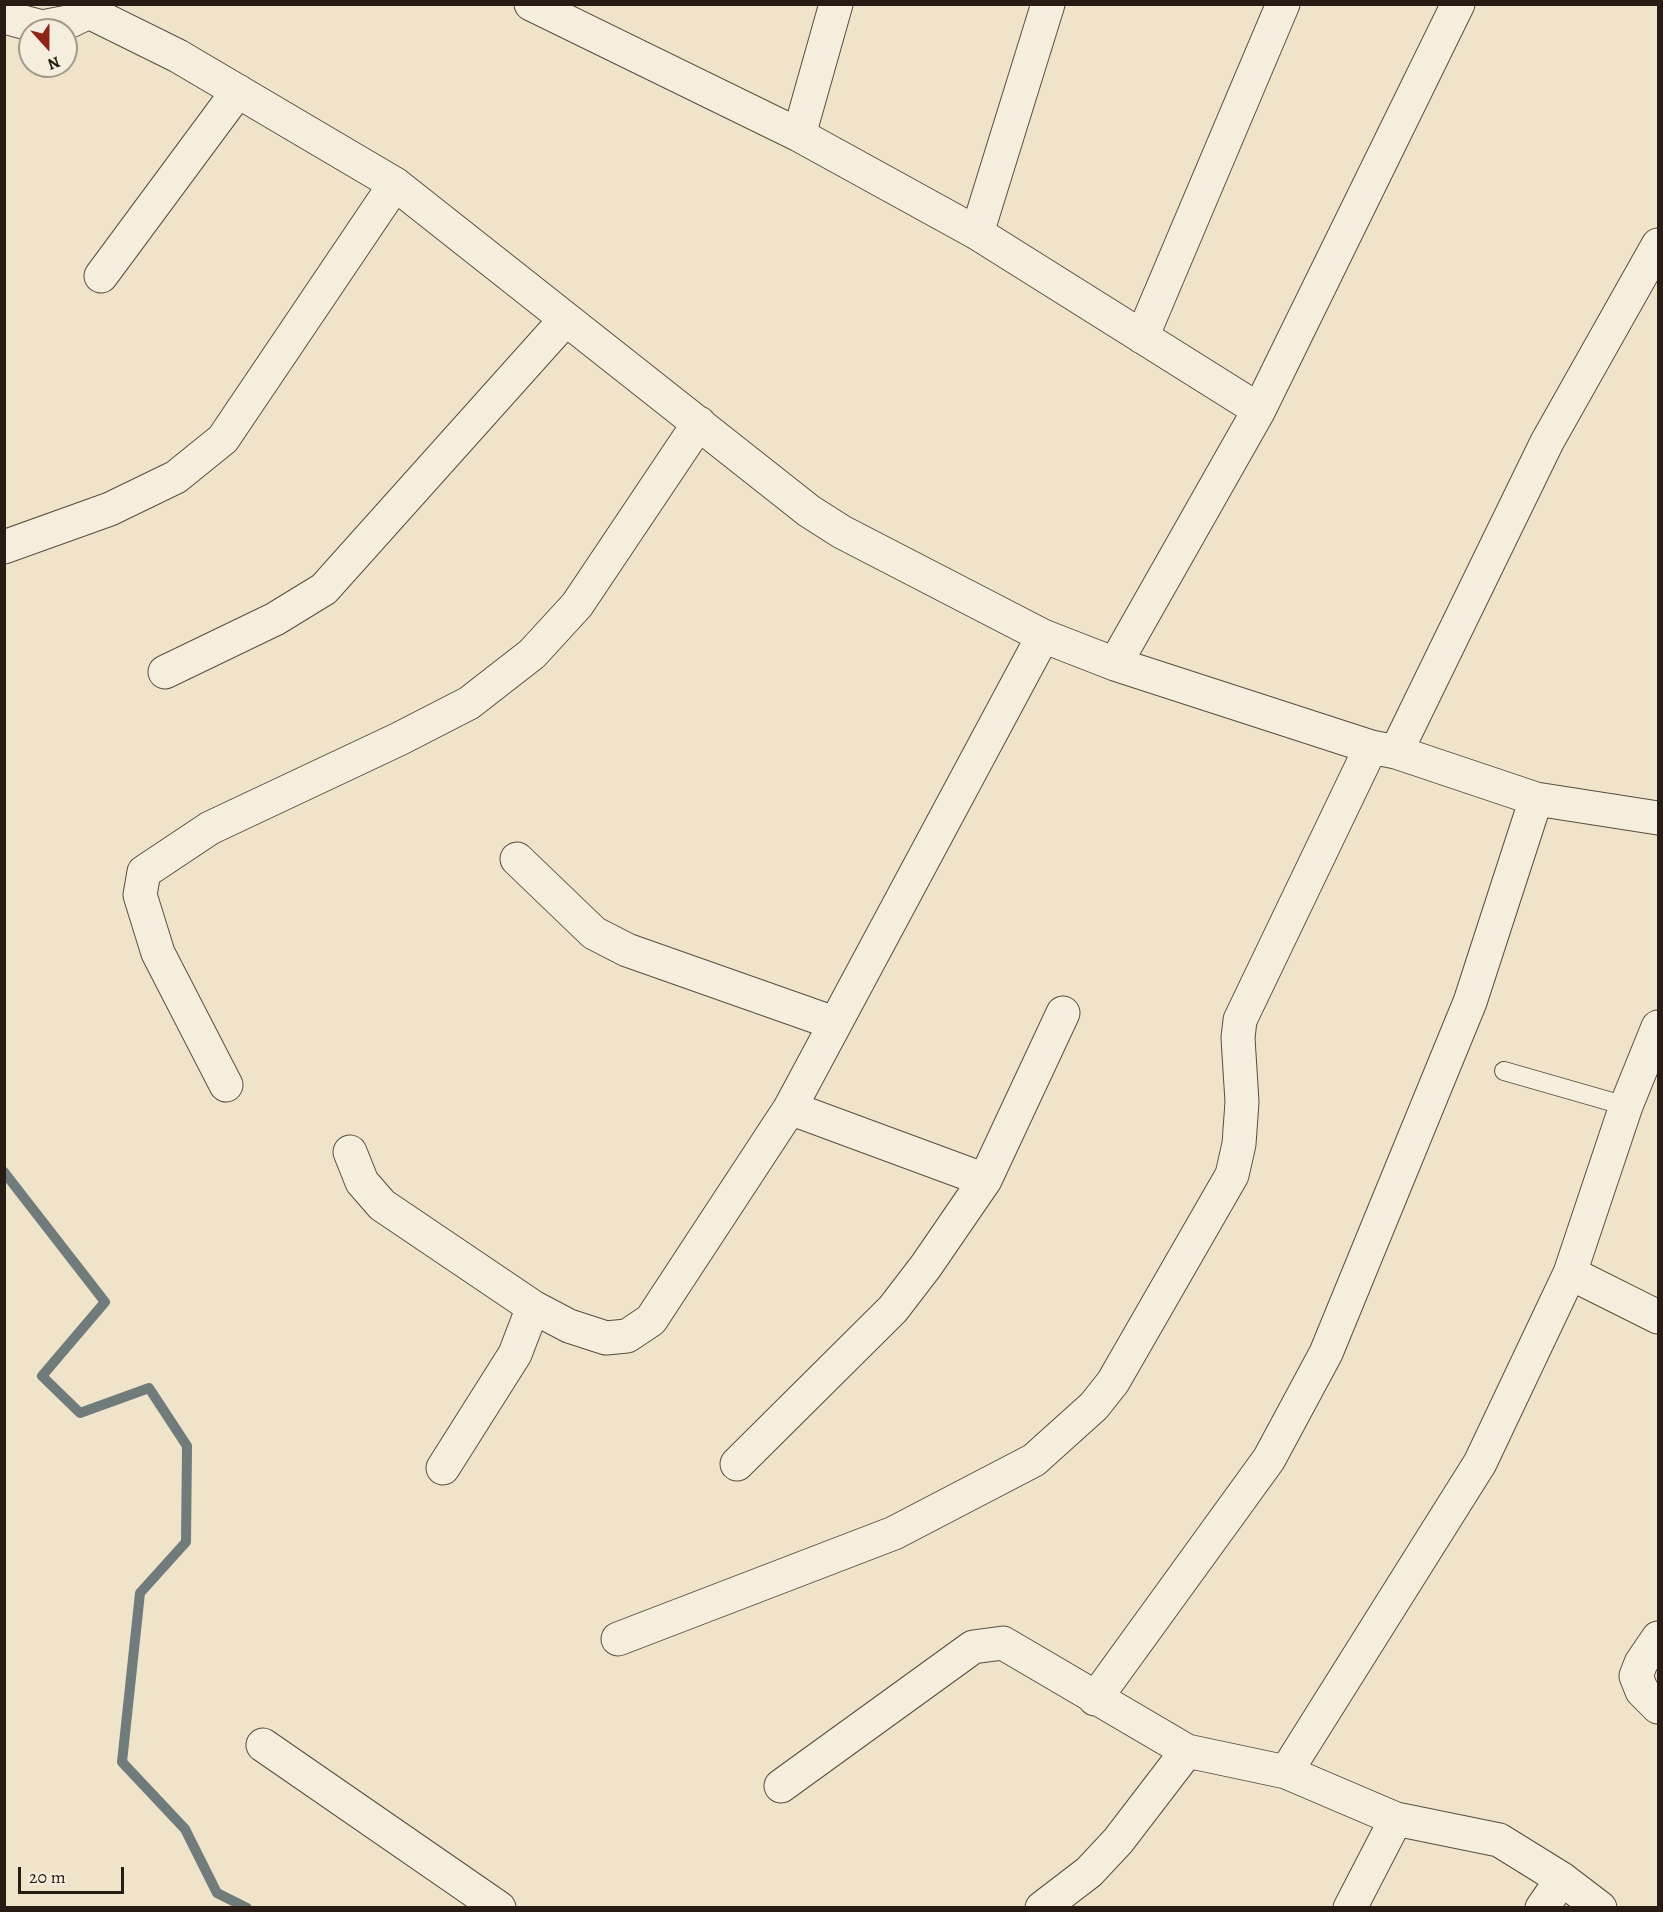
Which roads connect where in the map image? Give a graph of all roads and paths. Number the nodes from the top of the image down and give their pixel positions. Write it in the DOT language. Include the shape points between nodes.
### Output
graph roads {
  1 [pos="531,4"];
  2 [pos="836,4"];
  3 [pos="1048,4"];
  4 [pos="1283,4"];
  5 [pos="1458,4"];
  6 [pos="91,8"];
  7 [pos="4,17"];
  8 [pos="237,91"];
  9 [pos="799,135"];
  10 [pos="395,184"];
  11 [pos="977,234"];
  12 [pos="1659,245"];
  13 [pos="101,276"];
  14 [pos="565,320"];
  15 [pos="1142,337"];
  16 [pos="1259,410"];
  17 [pos="699,423"];
  18 [pos="4,547"];
  19 [pos="1044,636"];
  20 [pos="1115,664"];
  21 [pos="165,672"];
  22 [pos="1383,749"];
  23 [pos="1536,799"];
  24 [pos="1659,818"];
  25 [pos="517,859"];
  26 [pos="1063,1013"];
  27 [pos="834,1023"];
  28 [pos="1659,1027"];
  29 [pos="1504,1071"];
  30 [pos="226,1085"];
  31 [pos="1626,1106"];
  32 [pos="790,1108"];
  33 [pos="350,1152"];
  34 [pos="985,1180"];
  35 [pos="1570,1273"];
  36 [pos="533,1307"];
  37 [pos="1659,1317"];
  38 [pos="737,1464"];
  39 [pos="442,1468"];
  40 [pos="1659,1638"];
  41 [pos="618,1640"];
  42 [pos="1095,1699"];
  43 [pos="1659,1707"];
  44 [pos="263,1745"];
  45 [pos="1187,1751"];
  46 [pos="1286,1772"];
  47 [pos="781,1786"];
  48 [pos="1396,1819"];
  49 [pos="1562,1879"];
  50 [pos="499,1908"];
  51 [pos="1042,1908"];
  52 [pos="1350,1908"];
  53 [pos="1542,1908"];
  54 [pos="1600,1908"];
  1 -- 9 [label="street"];
  2 -- 9 [label="street"];
  3 -- 11 [label="street"];
  4 -- 15 [label="street"];
  5 -- 16 [label="street"];
  6 -- 7 [label="street" via="68,22 42,27"];
  6 -- 8 [label="street"];
  8 -- 10 [label="street"];
  8 -- 13 [label="street"];
  9 -- 11 [label="street"];
  10 -- 14 [label="street"];
  10 -- 18 [label="street" via="223,439 176,477 110,509"];
  11 -- 15 [label="street"];
  12 -- 22 [label="street" via="1547,442"];
  14 -- 17 [label="street"];
  14 -- 21 [label="street" via="324,589 275,619"];
  15 -- 16 [label="street"];
  16 -- 20 [label="street"];
  17 -- 19 [label="street" via="808,512"];
  17 -- 30 [label="street" via="577,606 532,654 469,703 210,828 144,872 140,896 158,953"];
  19 -- 20 [label="street"];
  19 -- 27 [label="street"];
  20 -- 22 [label="street"];
  22 -- 23 [label="street"];
  22 -- 41 [label="street" via="1240,1020 1242,1102 1232,1175 1113,1382 1094,1406 1034,1460 894,1533"];
  23 -- 24 [label="street"];
  23 -- 42 [label="street" via="1470,1002 1326,1353 1269,1459"];
  25 -- 27 [label="street" via="594,933 627,950"];
  26 -- 34 [label="street"];
  27 -- 32 [label="street"];
  28 -- 31 [label="street"];
  29 -- 31 [label="lane"];
  31 -- 35 [label="street"];
  32 -- 34 [label="street"];
  32 -- 36 [label="street" via="651,1320 627,1336 606,1338 569,1326"];
  33 -- 36 [label="street" via="362,1182 382,1205"];
  34 -- 38 [label="street" via="893,1309"];
  35 -- 37 [label="street"];
  35 -- 46 [label="street" via="1480,1463"];
  36 -- 39 [label="street" via="515,1354"];
  40 -- 43 [label="street" via="1636,1676 1642,1690"];
  42 -- 45 [label="street"];
  42 -- 47 [label="street" via="1003,1643 974,1647"];
  44 -- 50 [label="street"];
  45 -- 46 [label="street"];
  45 -- 51 [label="street" via="1118,1841 1089,1872"];
  46 -- 48 [label="street"];
  48 -- 49 [label="street" via="1499,1840"];
  48 -- 52 [label="street"];
  49 -- 53 [label="street"];
  49 -- 54 [label="street"];
}
